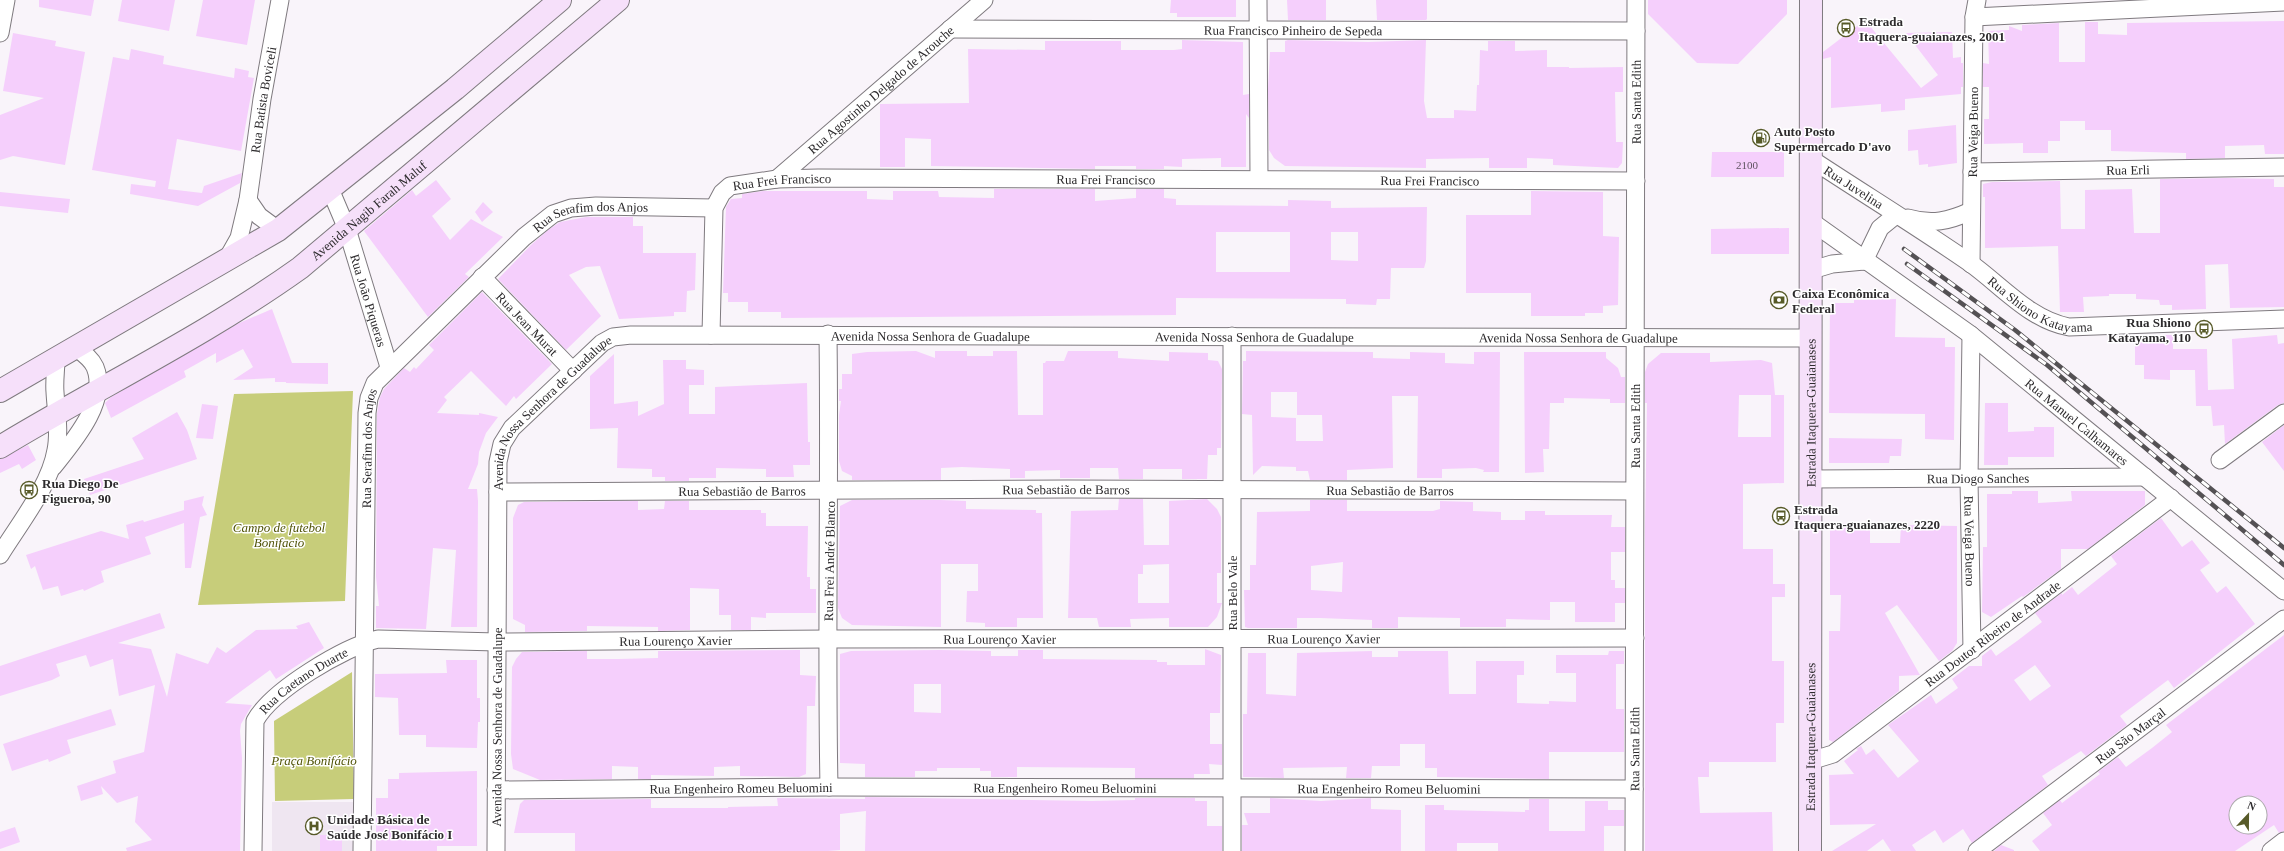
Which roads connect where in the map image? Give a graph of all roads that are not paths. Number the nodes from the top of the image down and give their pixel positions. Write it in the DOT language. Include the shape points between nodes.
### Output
graph roads {
  1 [pos="6,0"];
  2 [pos="280,0"];
  3 [pos="560,0"];
  4 [pos="618,0"];
  5 [pos="984,0"];
  6 [pos="1258,0"];
  7 [pos="1636,0"];
  8 [pos="1811,0"];
  9 [pos="1977,0"];
  10 [pos="2284,2"];
  11 [pos="1974,17"];
  12 [pos="950,29"];
  13 [pos="1258,29"];
  14 [pos="1636,31"];
  15 [pos="0,33"];
  16 [pos="1811,159"];
  17 [pos="2284,167"];
  18 [pos="1972,172"];
  19 [pos="1259,178"];
  20 [pos="777,179"];
  21 [pos="1636,181"];
  22 [pos="330,189"];
  23 [pos="248,200"];
  24 [pos="714,208"];
  25 [pos="1972,211"];
  26 [pos="1896,215"];
  27 [pos="1812,222"];
  28 [pos="278,230"];
  29 [pos="347,230"];
  30 [pos="1864,261"];
  31 [pos="226,262"];
  32 [pos="1971,264"];
  33 [pos="1812,270"];
  34 [pos="482,277"];
  35 [pos="2284,319"];
  36 [pos="828,334"];
  37 [pos="711,335"];
  38 [pos="1971,335"];
  39 [pos="1232,336"];
  40 [pos="1636,338"];
  41 [pos="1810,338"];
  42 [pos="76,347"];
  43 [pos="56,358"];
  44 [pos="389,367"];
  45 [pos="573,371"];
  46 [pos="97,390"];
  47 [pos="0,391"];
  48 [pos="56,413"];
  49 [pos="2284,413"];
  50 [pos="0,448"];
  51 [pos="2220,460"];
  52 [pos="50,472"];
  53 [pos="2145,477"];
  54 [pos="1811,479"];
  55 [pos="1969,479"];
  56 [pos="830,489"];
  57 [pos="1232,489"];
  58 [pos="1634,491"];
  59 [pos="498,492"];
  60 [pos="2171,498"];
  61 [pos="0,555"];
  62 [pos="2284,591"];
  63 [pos="2284,619"];
  64 [pos="1635,638"];
  65 [pos="828,639"];
  66 [pos="1232,639"];
  67 [pos="366,642"];
  68 [pos="497,642"];
  69 [pos="1972,650"];
  70 [pos="1810,761"];
  71 [pos="828,787"];
  72 [pos="1232,789"];
  73 [pos="1634,789"];
  74 [pos="496,790"];
  75 [pos="2284,841"];
  76 [pos="253,851"];
  77 [pos="362,851"];
  78 [pos="496,851"];
  79 [pos="1232,851"];
  80 [pos="1634,851"];
  81 [pos="1810,851"];
  82 [pos="1977,851"];
  83 [pos="2271,851"];
  1 -- 15 [label="street"];
  2 -- 23 [label="street, Rua Batista Boviceli" via="262,99"];
  3 -- 22 [label="main road" via="455,89"];
  4 -- 29 [label="main road, Avenida Nagib Farah Maluf"];
  5 -- 12 [label="street, Rua Agostinho Delgado de Arouche"];
  6 -- 13 [label="street"];
  7 -- 14 [label="street, Rua Santa Edith"];
  8 -- 16 [label="main road, Estrada Itaquera-Guaianases"];
  9 -- 11 [label="street, Rua Veiga Bueno"];
  10 -- 11 [label="street"];
  11 -- 18 [label="street, Rua Veiga Bueno"];
  12 -- 13 [label="street, Rua Francisco Pinheiro de Sepeda"];
  12 -- 20 [label="street, Rua Agostinho Delgado de Arouche"];
  13 -- 14 [label="street, Rua Francisco Pinheiro de Sepeda"];
  13 -- 19 [label="street"];
  14 -- 21 [label="street, Rua Santa Edith"];
  16 -- 26 [label="street, Rua Juvelina"];
  16 -- 27 [label="main road, Estrada Itaquera-Guaianases"];
  17 -- 18 [label="street, Rua Erli"];
  18 -- 25 [label="street, Rua Veiga Bueno"];
  19 -- 20 [label="street, Rua Frei Francisco"];
  19 -- 21 [label="street, Rua Frei Francisco"];
  20 -- 24 [label="street, Rua Frei Francisco" via="730,186 722,193"];
  21 -- 40 [label="street, Rua Santa Edith"];
  22 -- 28 [label="main road"];
  22 -- 29 [label="street, Rua João Piqueras"];
  23 -- 28 [label="street" via="259,216"];
  23 -- 31 [label="street, Rua Batista Boviceli" via="239,238"];
  24 -- 34 [label="street, Rua Serafim dos Anjos" via="571,208 554,214 524,237"];
  24 -- 37 [label="street, Rua Frei Francisco"];
  25 -- 26 [label="street, Rua Juvelina" via="1950,221 1933,223"];
  25 -- 32 [label="street, Rua Veiga Bueno"];
  26 -- 30 [label="street" via="1880,228"];
  26 -- 32 [label="street, Rua Juvelina"];
  27 -- 30 [label="street, Rua Manuel Calhamares"];
  27 -- 33 [label="main road, Estrada Itaquera-Guaianases"];
  28 -- 31 [label="main road"];
  29 -- 44 [label="street, Rua João Piqueras"];
  29 -- 46 [label="main road, Avenida Nagib Farah Maluf" via="253,301"];
  30 -- 33 [label="street" via="1832,264"];
  30 -- 38 [label="street, Rua Manuel Calhamares"];
  31 -- 42 [label="main road"];
  32 -- 35 [label="street, Rua Shiono Katayama" via="2046,320 2069,327"];
  33 -- 41 [label="main road, Estrada Itaquera-Guaianases"];
  34 -- 44 [label="street, Rua Serafim dos Anjos"];
  34 -- 45 [label="street, Rua Jean Murat"];
  36 -- 37 [label="street, Avenida Nossa Senhora de Guadalupe"];
  36 -- 39 [label="street, Avenida Nossa Senhora de Guadalupe"];
  36 -- 56 [label="street, Rua Frei André Blanco"];
  37 -- 45 [label="street, Avenida Nossa Senhora de Guadalupe" via="613,337 602,343"];
  38 -- 53 [label="street, Rua Manuel Calhamares"];
  38 -- 55 [label="street, Rua Veiga Bueno"];
  39 -- 40 [label="street, Avenida Nossa Senhora de Guadalupe"];
  39 -- 57 [label="street, Rua Belo Vale"];
  40 -- 41 [label="street, Avenida Nossa Senhora de Guadalupe"];
  40 -- 58 [label="street, Rua Santa Edith"];
  41 -- 54 [label="main road, Estrada Itaquera-Guaianases"];
  42 -- 43 [label="main road"];
  42 -- 46 [label="street" via="95,367 98,378"];
  43 -- 47 [label="main road"];
  43 -- 48 [label="street"];
  44 -- 67 [label="street, Rua Serafim dos Anjos" via="375,383 367,413"];
  45 -- 59 [label="street, Avenida Nossa Senhora de Guadalupe" via="521,419 502,444 498,462"];
  46 -- 48 [label="main road, Avenida Nagib Farah Maluf"];
  46 -- 52 [label="street" via="92,411 77,438"];
  48 -- 50 [label="main road, Avenida Nagib Farah Maluf"];
  48 -- 52 [label="street" via="56,451"];
  49 -- 51 [label="street"];
  52 -- 61 [label="street"];
  53 -- 55 [label="street, Rua Diogo Sanches"];
  53 -- 60 [label="street, Rua Manuel Calhamares"];
  54 -- 55 [label="street, Rua Diogo Sanches"];
  54 -- 70 [label="main road, Estrada Itaquera-Guaianases"];
  55 -- 69 [label="street, Rua Veiga Bueno"];
  56 -- 57 [label="street, Rua Sebastião de Barros"];
  56 -- 59 [label="street, Rua Sebastião de Barros"];
  56 -- 65 [label="street, Rua Frei André Blanco"];
  57 -- 58 [label="street, Rua Sebastião de Barros"];
  57 -- 66 [label="street, Rua Belo Vale"];
  58 -- 64 [label="street, Rua Santa Edith"];
  59 -- 68 [label="street, Avenida Nossa Senhora de Guadalupe"];
  60 -- 62 [label="street, Rua Manuel Calhamares"];
  60 -- 69 [label="street, Rua Doutor Ribeiro de Andrade"];
  63 -- 82 [label="street, Rua São Marçal"];
  64 -- 66 [label="street, Rua Lourenço Xavier"];
  64 -- 73 [label="street, Rua Santa Edith"];
  65 -- 66 [label="street, Rua Lourenço Xavier"];
  65 -- 68 [label="street, Rua Lourenço Xavier"];
  65 -- 71 [label="street, Rua Frei André Blanco"];
  66 -- 72 [label="street, Rua Belo Vale"];
  67 -- 68 [label="street, Rua Lourenço Xavier" via="378,639"];
  67 -- 76 [label="street, Rua Caetano Duarte" via="343,652 278,693 261,709 255,721"];
  67 -- 77 [label="street, Rua Serafim dos Anjos"];
  68 -- 74 [label="street, Avenida Nossa Senhora de Guadalupe"];
  69 -- 70 [label="street, Rua Doutor Ribeiro de Andrade" via="1833,754"];
  70 -- 81 [label="main road, Estrada Itaquera-Guaianases"];
  71 -- 72 [label="street, Rua Engenheiro Romeu Beluomini"];
  71 -- 74 [label="street, Rua Engenheiro Romeu Beluomini"];
  72 -- 73 [label="street, Rua Engenheiro Romeu Beluomini"];
  72 -- 79 [label="street, Rua Belo Vale"];
  73 -- 80 [label="street, Rua Santa Edith"];
  74 -- 78 [label="street, Avenida Nossa Senhora de Guadalupe"];
  75 -- 83 [label="street"];
}
